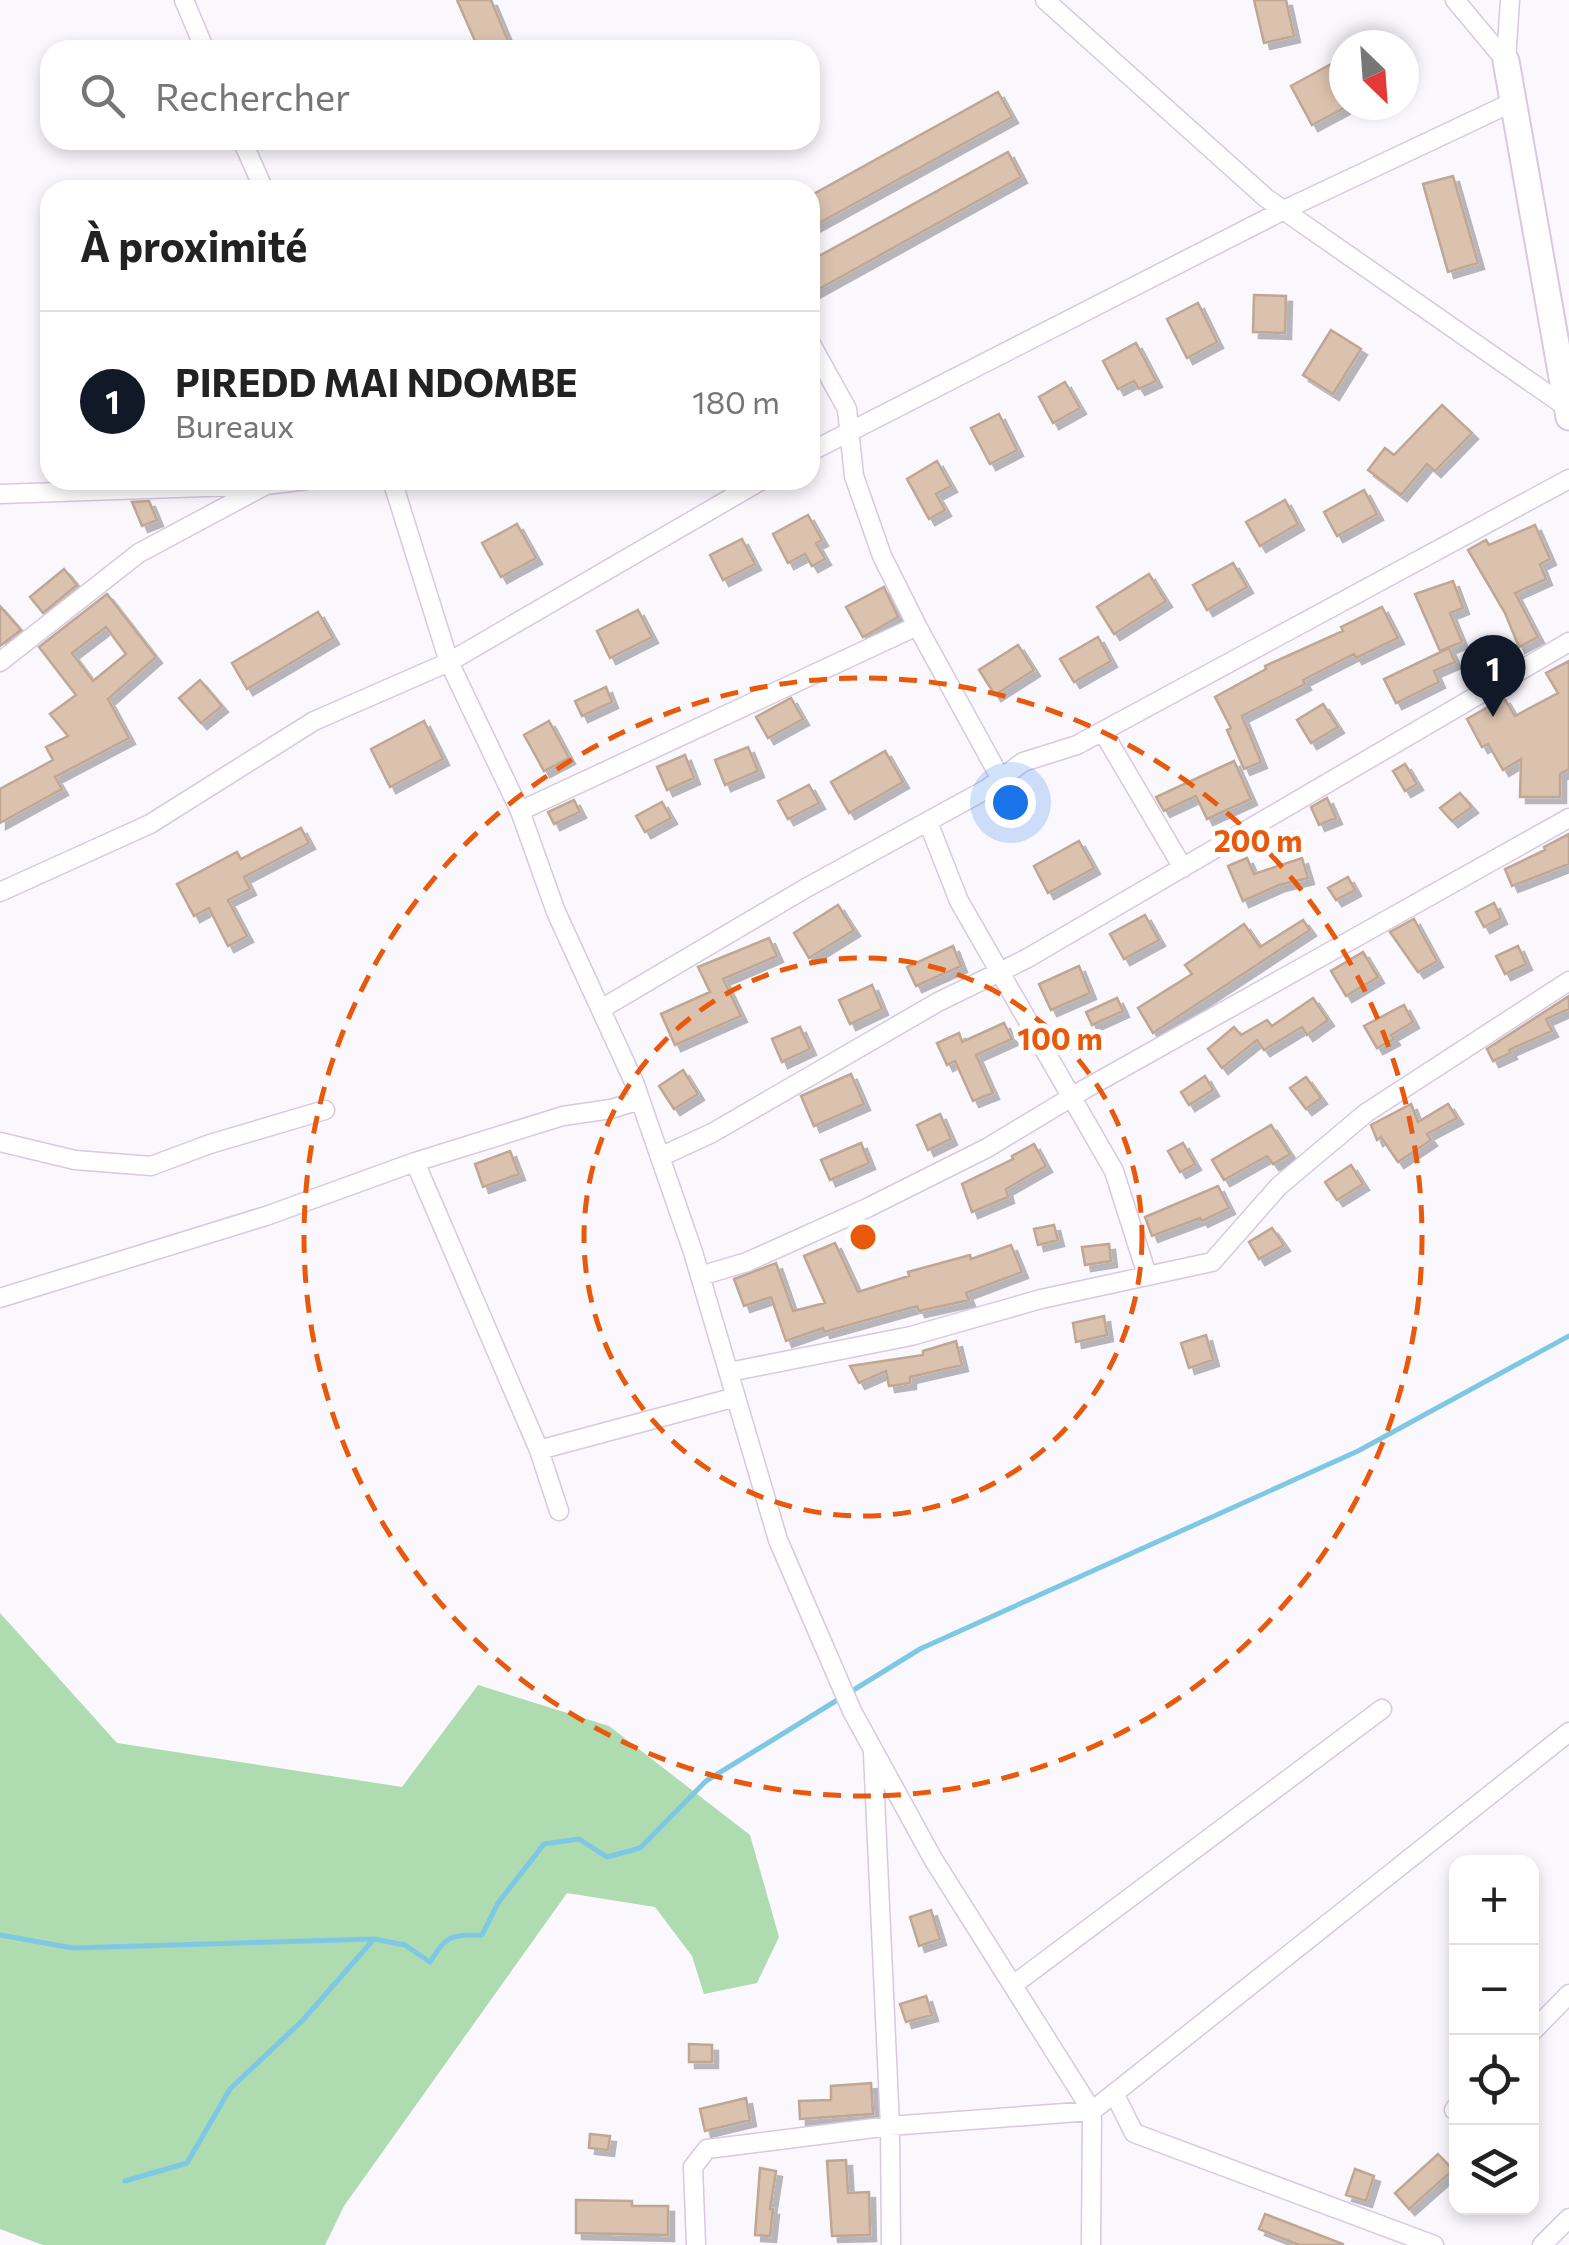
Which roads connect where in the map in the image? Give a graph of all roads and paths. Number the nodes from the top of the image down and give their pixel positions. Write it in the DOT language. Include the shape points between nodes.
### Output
graph roads {
  1 [pos="184,0"];
  2 [pos="1045,0"];
  3 [pos="1455,0"];
  4 [pos="1510,0"];
  5 [pos="1067,10"];
  6 [pos="200,40"];
  7 [pos="1506,61"];
  8 [pos="1513,102"];
  9 [pos="246,150"];
  10 [pos="260,180"];
  11 [pos="1284,210"];
  12 [pos="820,360"];
  13 [pos="1567,412"];
  14 [pos="850,429"];
  15 [pos="820,446"];
  16 [pos="1569,478"];
  17 [pos="106,490"];
  18 [pos="255,490"];
  19 [pos="395,490"];
  20 [pos="745,490"];
  21 [pos="0,494"];
  22 [pos="917,626"];
  23 [pos="1569,642"];
  24 [pos="0,662"];
  25 [pos="449,662"];
  26 [pos="1103,732"];
  27 [pos="1001,779"];
  28 [pos="520,811"];
  29 [pos="1569,818"];
  30 [pos="928,822"];
  31 [pos="1183,868"];
  32 [pos="0,892"];
  33 [pos="1000,972"];
  34 [pos="1569,980"];
  35 [pos="601,1009"];
  36 [pos="1070,1098"];
  37 [pos="640,1100"];
  38 [pos="325,1110"];
  39 [pos="0,1142"];
  40 [pos="660,1157"];
  41 [pos="414,1162"];
  42 [pos="1148,1275"];
  43 [pos="700,1276"];
  44 [pos="0,1298"];
  45 [pos="728,1372"];
  46 [pos="736,1397"];
  47 [pos="539,1450"];
  48 [pos="559,1512"];
  49 [pos="1382,1709"];
  50 [pos="1569,1732"];
  51 [pos="872,1748"];
  52 [pos="1013,1985"];
  53 [pos="1569,1994"];
  54 [pos="1539,2025"];
  55 [pos="1114,2094"];
  56 [pos="1092,2110"];
  57 [pos="890,2126"];
  58 [pos="1569,2218"];
  59 [pos="696,2245"];
  60 [pos="890,2245"];
  61 [pos="1091,2245"];
  62 [pos="1434,2245"];
  63 [pos="1542,2245"];
  1 -- 6 [label="street"];
  2 -- 5 [label="street"];
  3 -- 7 [label="street"];
  4 -- 7 [label="street"];
  5 -- 11 [label="street"];
  7 -- 8 [label="street"];
  8 -- 11 [label="street"];
  8 -- 13 [label="street"];
  9 -- 10 [label="street"];
  11 -- 13 [label="street"];
  11 -- 14 [label="street"];
  12 -- 14 [label="street" via="847,408"];
  14 -- 15 [label="street"];
  14 -- 22 [label="street" via="854,476 882,556"];
  16 -- 26 [label="street"];
  17 -- 21 [label="street"];
  18 -- 24 [label="street" via="139,553"];
  19 -- 25 [label="street"];
  20 -- 25 [label="street"];
  22 -- 27 [label="street"];
  22 -- 28 [label="street"];
  23 -- 31 [label="street"];
  25 -- 28 [label="street"];
  25 -- 32 [label="street" via="314,721 150,824"];
  26 -- 27 [label="street" via="1024,762"];
  26 -- 31 [label="street"];
  27 -- 30 [label="street"];
  28 -- 35 [label="street"];
  29 -- 36 [label="street"];
  30 -- 33 [label="street" via="959,901"];
  30 -- 35 [label="street"];
  31 -- 33 [label="street"];
  33 -- 36 [label="street"];
  33 -- 40 [label="street"];
  34 -- 42 [label="street" via="1366,1113 1279,1186 1212,1262"];
  35 -- 37 [label="street"];
  36 -- 42 [label="street" via="1114,1172"];
  36 -- 43 [label="street" via="867,1208"];
  37 -- 40 [label="street"];
  37 -- 41 [label="street"];
  38 -- 39 [label="street" via="151,1166 75,1160"];
  40 -- 43 [label="street"];
  41 -- 44 [label="street" via="266,1216"];
  41 -- 47 [label="street"];
  42 -- 45 [label="street" via="910,1336"];
  43 -- 45 [label="street"];
  45 -- 46 [label="street"];
  46 -- 47 [label="street"];
  46 -- 51 [label="street" via="778,1540"];
  47 -- 48 [label="street"];
  49 -- 52 [label="street"];
  50 -- 55 [label="street"];
  51 -- 52 [label="street"];
  51 -- 57 [label="street"];
  52 -- 56 [label="street"];
  53 -- 54 [label="street"];
  55 -- 56 [label="street"];
  55 -- 62 [label="street" via="1134,2133"];
  56 -- 57 [label="street"];
  56 -- 61 [label="street"];
  57 -- 59 [label="street" via="707,2149 693,2167"];
  57 -- 60 [label="street"];
  58 -- 63 [label="street"];
}
